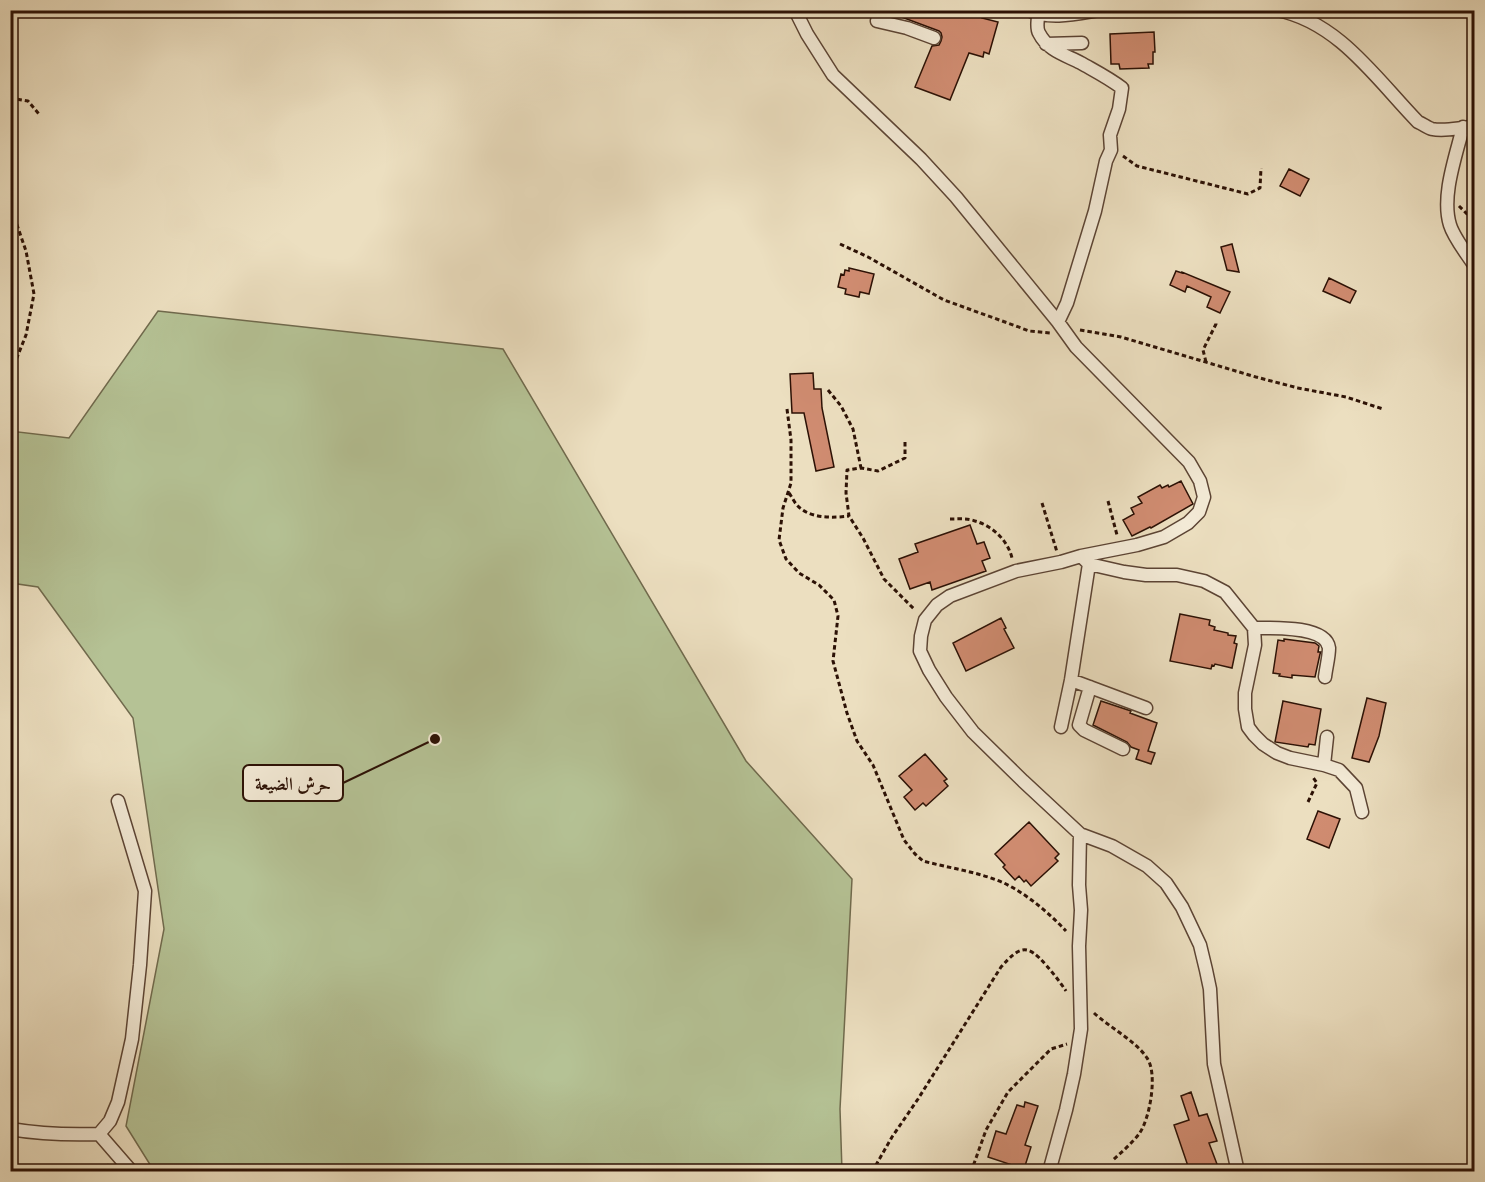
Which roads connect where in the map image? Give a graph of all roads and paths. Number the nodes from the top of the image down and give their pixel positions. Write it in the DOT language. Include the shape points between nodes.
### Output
graph roads {
  1 [pos="795,10"];
  2 [pos="880,10"];
  3 [pos="1099,10"];
  4 [pos="1277,10"];
  5 [pos="1033,13"];
  6 [pos="934,38"];
  7 [pos="1082,43"];
  8 [pos="1046,44"];
  9 [pos="10,98"];
  10 [pos="39,114"];
  11 [pos="1469,127"];
  12 [pos="1111,150"];
  13 [pos="1261,168"];
  14 [pos="10,195"];
  15 [pos="840,244"];
  16 [pos="1474,265"];
  17 [pos="1216,321"];
  18 [pos="1063,327"];
  19 [pos="1206,362"];
  20 [pos="10,366"];
  21 [pos="828,390"];
  22 [pos="787,410"];
  23 [pos="1383,410"];
  24 [pos="905,442"];
  25 [pos="861,468"];
  26 [pos="789,492"];
  27 [pos="1108,501"];
  28 [pos="1042,503"];
  29 [pos="849,516"];
  30 [pos="950,519"];
  31 [pos="1120,549"];
  32 [pos="1085,560"];
  33 [pos="1060,562"];
  34 [pos="1016,572"];
  35 [pos="925,620"];
  36 [pos="1254,628"];
  37 [pos="1325,677"];
  38 [pos="1071,680"];
  39 [pos="1090,687"];
  40 [pos="1146,708"];
  41 [pos="1061,728"];
  42 [pos="1327,737"];
  43 [pos="1123,749"];
  44 [pos="1290,758"];
  45 [pos="1324,765"];
  46 [pos="118,801"];
  47 [pos="1308,802"];
  48 [pos="1362,812"];
  49 [pos="1080,834"];
  50 [pos="1079,946"];
  51 [pos="1066,991"];
  52 [pos="1081,1002"];
  53 [pos="1080,1040"];
  54 [pos="10,1129"];
  55 [pos="99,1134"];
  56 [pos="1113,1160"];
  57 [pos="132,1172"];
  58 [pos="872,1172"];
  59 [pos="971,1172"];
  60 [pos="1048,1172"];
  61 [pos="1238,1172"];
  1 -- 18 [label="street" via="833,75 956,197"];
  2 -- 6 [label="street" via="877,21"];
  3 -- 5 [label="street" via="1067,15"];
  4 -- 11 [label="street" via="1311,22 1340,40 1418,122 1431,129"];
  5 -- 8 [label="street"];
  7 -- 8 [label="street"];
  8 -- 12 [label="street" via="1122,88 1110,135"];
  9 -- 10 [label="path" via="28,101"];
  11 -- 16 [label="street" via="1447,195 1447,211 1450,227"];
  12 -- 13 [label="path" via="1137,166 1248,194 1260,188"];
  12 -- 18 [label="street"];
  14 -- 20 [label="path" via="34,294 26,335 14,365"];
  15 -- 18 [label="path" via="944,300 1029,331 1045,333"];
  17 -- 19 [label="path" via="1203,350"];
  18 -- 19 [label="path" via="1121,337"];
  18 -- 31 [label="street" via="1076,347 1189,462 1200,481 1204,497 1199,512 1188,523 1164,537"];
  19 -- 23 [label="path"];
  21 -- 25 [label="path" via="853,429"];
  22 -- 26 [label="path" via="791,440"];
  24 -- 25 [label="path" via="905,458 878,471"];
  25 -- 29 [label="path" via="847,470"];
  26 -- 29 [label="path" via="806,512 836,518"];
  26 -- 50 [label="path" via="779,540 786,559 834,600 838,616 833,661 848,713 857,741 873,765 904,840 923,861 1002,882 1029,897"];
  27 -- 31 [label="path"];
  28 -- 33 [label="path"];
  29 -- 35 [label="path" via="884,579"];
  30 -- 34 [label="path" via="975,520 998,533 1010,549"];
  31 -- 32 [label="street"];
  32 -- 33 [label="street"];
  32 -- 36 [label="street" via="1124,572 1204,581 1225,592"];
  32 -- 38 [label="street"];
  33 -- 34 [label="street"];
  34 -- 35 [label="street" via="950,596"];
  35 -- 49 [label="street" via="920,651 946,697 973,732"];
  36 -- 37 [label="street" via="1295,629 1324,638 1329,647"];
  36 -- 44 [label="street" via="1255,645 1245,693 1248,727 1263,744"];
  38 -- 39 [label="street"];
  38 -- 41 [label="street"];
  39 -- 40 [label="street"];
  39 -- 43 [label="street" via="1079,725"];
  42 -- 45 [label="street"];
  44 -- 45 [label="street"];
  44 -- 47 [label="path" via="1317,783"];
  45 -- 48 [label="street" via="1339,770 1356,788"];
  46 -- 55 [label="street" via="145,891 132,1039 118,1102"];
  49 -- 50 [label="street"];
  49 -- 61 [label="street" via="1112,846 1147,866 1166,883 1200,945 1210,988 1214,1064"];
  50 -- 52 [label="street"];
  51 -- 58 [label="path" via="1034,952 1026,949 1010,958"];
  52 -- 53 [label="street"];
  52 -- 56 [label="path" via="1137,1047 1152,1069 1148,1116 1140,1133"];
  53 -- 59 [label="path" via="1051,1049 1008,1092 986,1130"];
  53 -- 60 [label="street"];
  54 -- 55 [label="street"];
  55 -- 57 [label="street"];
}
